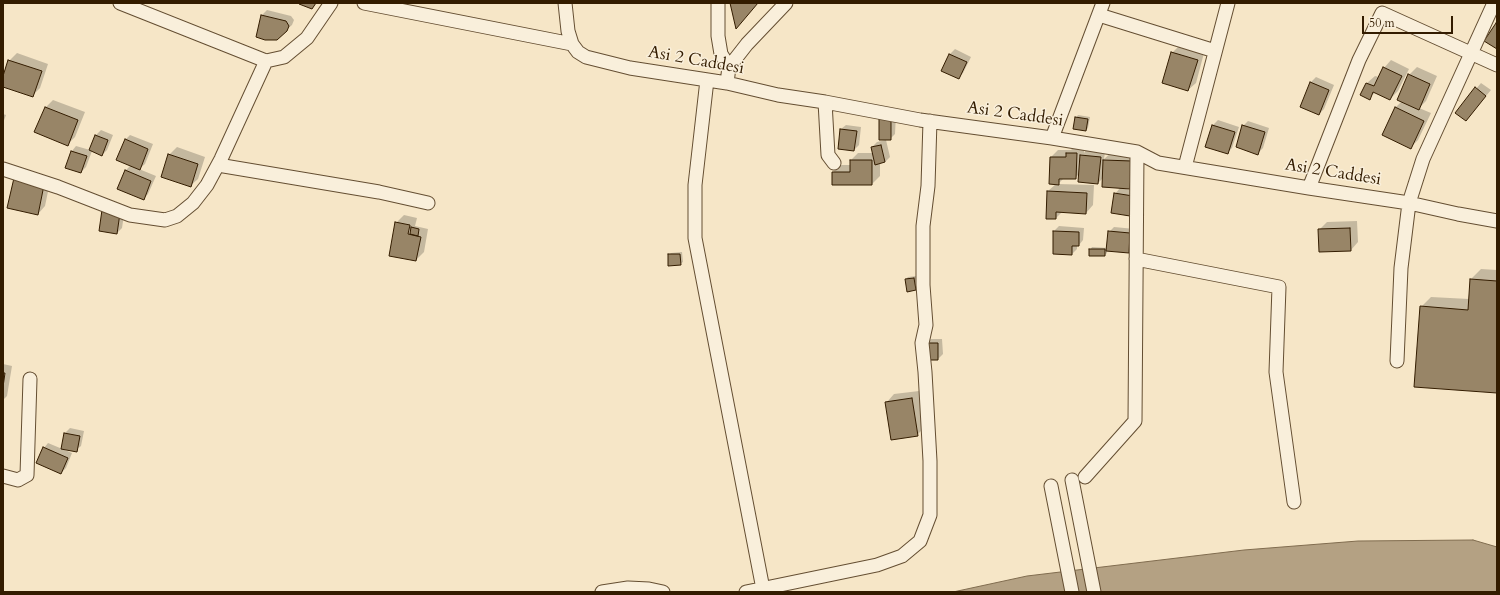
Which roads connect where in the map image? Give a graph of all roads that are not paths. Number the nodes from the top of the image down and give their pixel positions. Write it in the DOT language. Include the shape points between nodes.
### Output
graph roads {
  1 [pos="120,3"];
  2 [pos="331,3"];
  3 [pos="364,3"];
  4 [pos="565,3"];
  5 [pos="718,3"];
  6 [pos="786,3"];
  7 [pos="1228,3"];
  8 [pos="1494,3"];
  9 [pos="1384,8"];
  10 [pos="1101,9"];
  11 [pos="572,44"];
  12 [pos="1215,50"];
  13 [pos="1470,53"];
  14 [pos="266,61"];
  15 [pos="1497,65"];
  16 [pos="729,67"];
  17 [pos="707,80"];
  18 [pos="727,83"];
  19 [pos="825,102"];
  20 [pos="930,121"];
  21 [pos="1052,138"];
  22 [pos="1137,152"];
  23 [pos="834,163"];
  24 [pos="218,165"];
  25 [pos="1185,167"];
  26 [pos="3,168"];
  27 [pos="1309,188"];
  28 [pos="1409,203"];
  29 [pos="428,204"];
  30 [pos="1497,221"];
  31 [pos="1136,259"];
  32 [pos="1397,361"];
  33 [pos="30,379"];
  34 [pos="3,476"];
  35 [pos="1051,486"];
  36 [pos="1294,502"];
  37 [pos="762,589"];
  38 [pos="602,592"];
  39 [pos="663,592"];
  40 [pos="746,592"];
  41 [pos="1072,592"];
  42 [pos="1094,592"];
  1 -- 14 [label="street"];
  2 -- 14 [label="street" via="307,38 284,57"];
  3 -- 11 [label="street"];
  4 -- 11 [label="street"];
  5 -- 16 [label="street" via="721,54"];
  6 -- 16 [label="street"];
  7 -- 12 [label="street"];
  8 -- 13 [label="street"];
  9 -- 13 [label="street"];
  9 -- 27 [label="street" via="1359,60"];
  10 -- 12 [label="street"];
  10 -- 21 [label="street"];
  11 -- 17 [label="street, Asi 2 Caddesi" via="586,57 630,68"];
  12 -- 25 [label="street"];
  13 -- 15 [label="street"];
  13 -- 28 [label="street" via="1423,159"];
  14 -- 24 [label="street"];
  16 -- 18 [label="street"];
  17 -- 18 [label="street, Asi 2 Caddesi"];
  17 -- 37 [label="street" via="695,185 695,238"];
  18 -- 19 [label="street, Asi 2 Caddesi" via="778,95"];
  19 -- 20 [label="street, Asi 2 Caddesi"];
  19 -- 23 [label="street" via="828,155"];
  20 -- 21 [label="street, Asi 2 Caddesi"];
  20 -- 37 [label="street" via="928,186 923,226 926,325 922,342 926,372 930,515 920,540 902,556 877,565"];
  21 -- 22 [label="street, Asi 2 Caddesi"];
  22 -- 25 [label="street, Asi 2 Caddesi" via="1158,163"];
  22 -- 31 [label="street"];
  24 -- 26 [label="street" via="208,185 193,203 177,216 165,220 130,215"];
  24 -- 29 [label="street" via="379,192"];
  25 -- 27 [label="street, Asi 2 Caddesi"];
  27 -- 28 [label="street, Asi 2 Caddesi"];
  28 -- 30 [label="street, Asi 2 Caddesi"];
  28 -- 32 [label="street" via="1401,268"];
  31 -- 36 [label="street" via="1279,287 1276,372"];
  31 -- 42 [label="street" via="1135,421 1078,479"];
  33 -- 34 [label="street" via="27,474 18,480"];
  35 -- 41 [label="street"];
  37 -- 40 [label="street"];
  38 -- 39 [label="street" via="628,588"];
}
